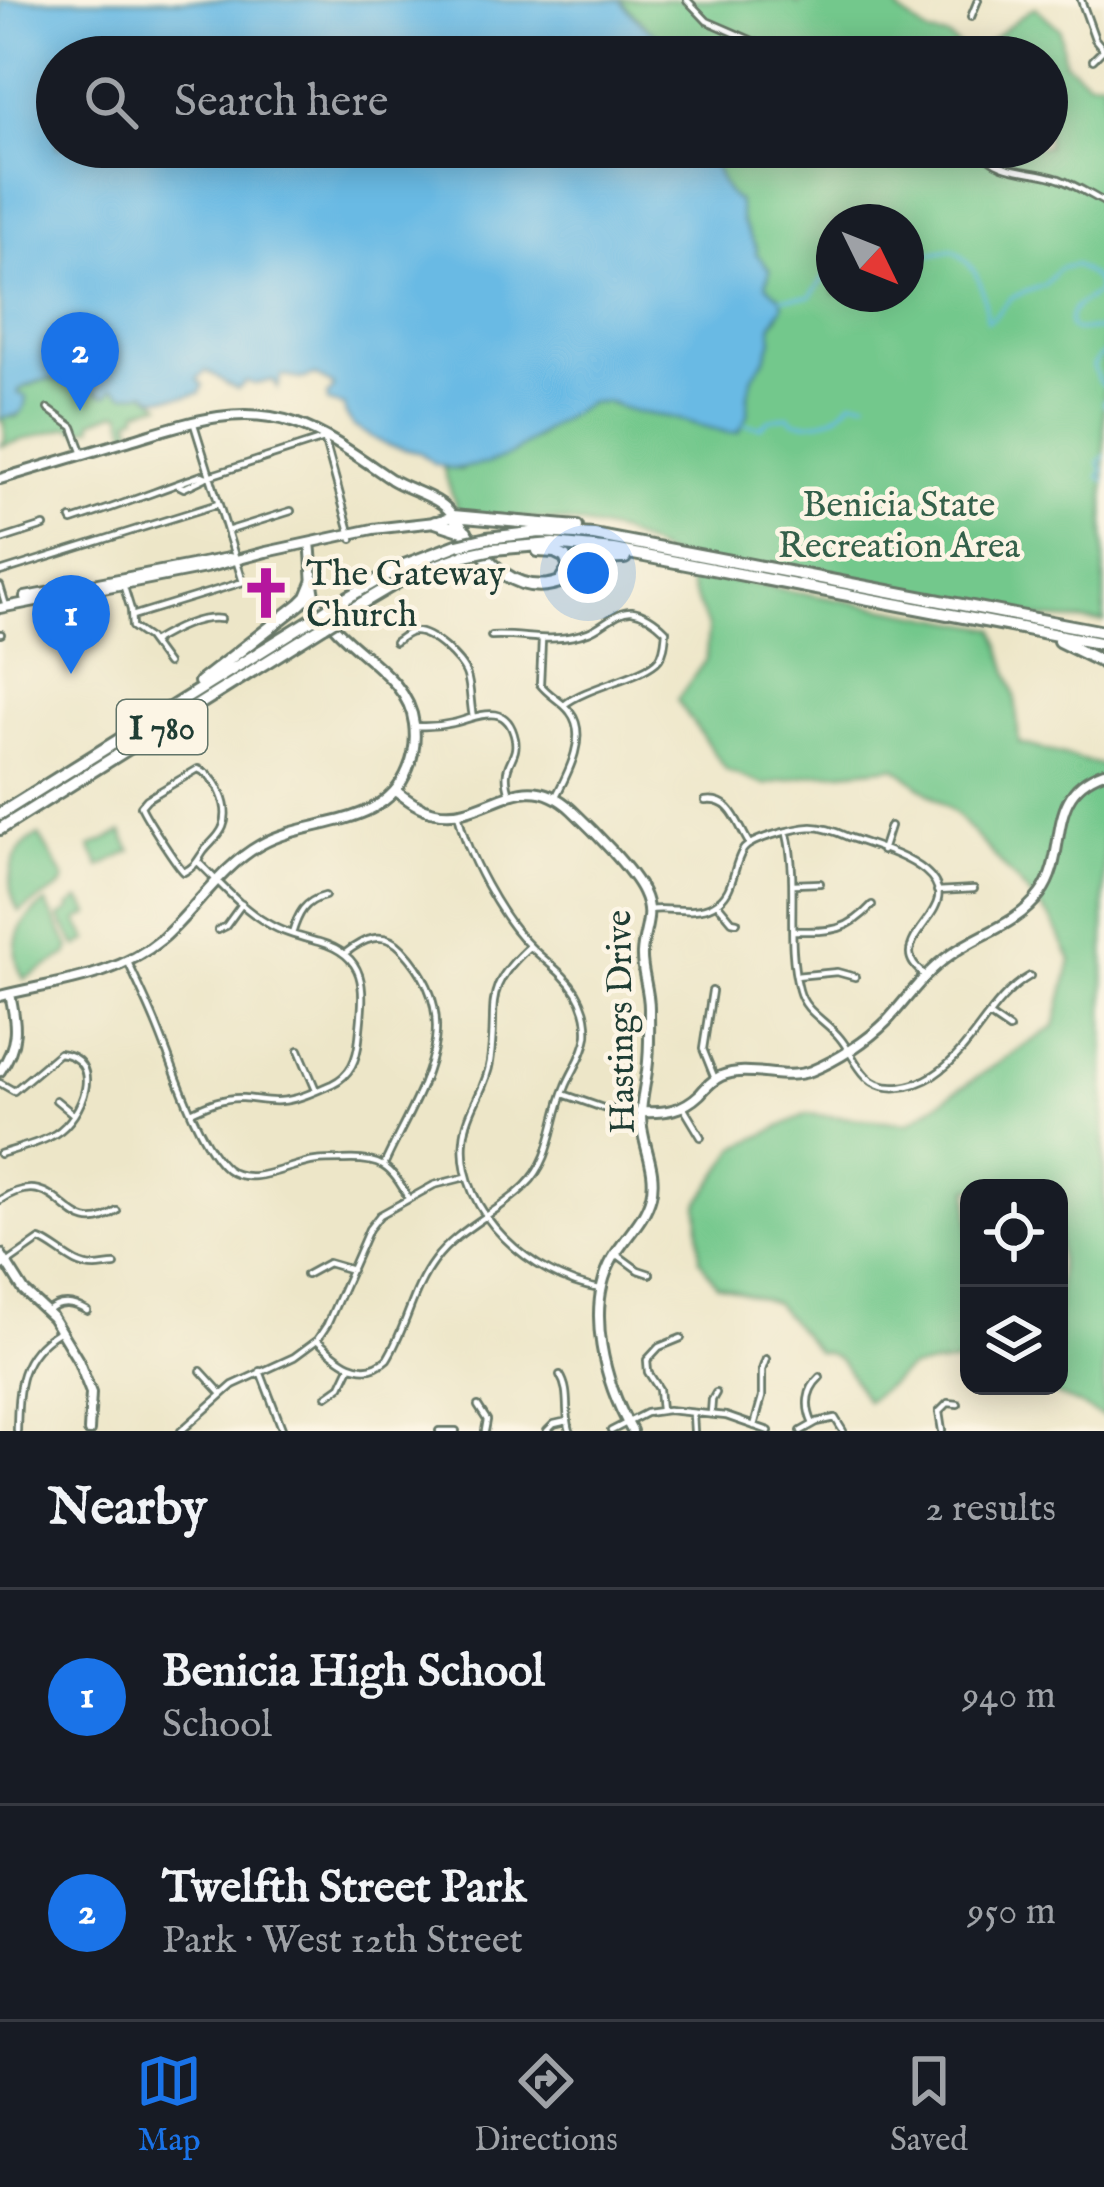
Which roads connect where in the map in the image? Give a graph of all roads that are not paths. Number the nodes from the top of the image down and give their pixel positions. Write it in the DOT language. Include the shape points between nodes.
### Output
graph roads {
  1 [pos="686,0"];
  2 [pos="978,0"];
  3 [pos="1082,0"];
  4 [pos="971,17"];
  5 [pos="742,36"];
  6 [pos="1103,50"];
  7 [pos="1093,60"];
  8 [pos="1002,168"];
  9 [pos="1104,202"];
  10 [pos="48,409"];
  11 [pos="193,421"];
  12 [pos="326,440"];
  13 [pos="83,454"];
  14 [pos="208,477"];
  15 [pos="0,479"];
  16 [pos="436,501"];
  17 [pos="218,504"];
  18 [pos="291,511"];
  19 [pos="453,516"];
  20 [pos="71,519"];
  21 [pos="435,522"];
  22 [pos="44,526"];
  23 [pos="227,531"];
  24 [pos="466,532"];
  25 [pos="352,536"];
  26 [pos="0,540"];
  27 [pos="638,543"];
  28 [pos="490,544"];
  29 [pos="311,545"];
  30 [pos="236,560"];
  31 [pos="694,566"];
  32 [pos="0,572"];
  33 [pos="314,580"];
  34 [pos="122,582"];
  35 [pos="557,582"];
  36 [pos="0,586"];
  37 [pos="318,602"];
  38 [pos="3,604"];
  39 [pos="299,604"];
  40 [pos="132,616"];
  41 [pos="221,619"];
  42 [pos="320,621"];
  43 [pos="1004,625"];
  44 [pos="1104,630"];
  45 [pos="491,635"];
  46 [pos="542,640"];
  47 [pos="152,642"];
  48 [pos="395,642"];
  49 [pos="1104,644"];
  50 [pos="1104,663"];
  51 [pos="167,664"];
  52 [pos="564,705"];
  53 [pos="473,717"];
  54 [pos="417,726"];
  55 [pos="130,734"];
  56 [pos="1104,772"];
  57 [pos="398,792"];
  58 [pos="510,794"];
  59 [pos="555,798"];
  60 [pos="705,802"];
  61 [pos="458,812"];
  62 [pos="0,814"];
  63 [pos="890,826"];
  64 [pos="0,829"];
  65 [pos="787,833"];
  66 [pos="749,843"];
  67 [pos="882,850"];
  68 [pos="198,862"];
  69 [pos="220,883"];
  70 [pos="820,883"];
  71 [pos="794,884"];
  72 [pos="974,889"];
  73 [pos="937,891"];
  74 [pos="326,896"];
  75 [pos="717,903"];
  76 [pos="242,904"];
  77 [pos="872,905"];
  78 [pos="649,910"];
  79 [pos="737,922"];
  80 [pos="218,930"];
  81 [pos="794,931"];
  82 [pos="292,934"];
  83 [pos="530,946"];
  84 [pos="344,953"];
  85 [pos="129,964"];
  86 [pos="796,976"];
  87 [pos="855,976"];
  88 [pos="925,976"];
  89 [pos="1030,976"];
  90 [pos="712,991"];
  91 [pos="5,997"];
  92 [pos="990,1016"];
  93 [pos="1009,1029"];
  94 [pos="299,1050"];
  95 [pos="848,1050"];
  96 [pos="0,1071"];
  97 [pos="715,1079"];
  98 [pos="0,1083"];
  99 [pos="316,1090"];
  100 [pos="563,1094"];
  101 [pos="56,1100"];
  102 [pos="683,1107"];
  103 [pos="191,1112"];
  104 [pos="641,1112"];
  105 [pos="73,1114"];
  106 [pos="701,1137"];
  107 [pos="0,1154"];
  108 [pos="384,1165"];
  109 [pos="466,1177"];
  110 [pos="408,1198"];
  111 [pos="0,1200"];
  112 [pos="116,1211"];
  113 [pos="487,1216"];
  114 [pos="0,1253"];
  115 [pos="615,1253"];
  116 [pos="115,1264"];
  117 [pos="3,1266"];
  118 [pos="352,1270"];
  119 [pos="650,1274"];
  120 [pos="306,1275"];
  121 [pos="602,1289"];
  122 [pos="87,1311"];
  123 [pos="47,1312"];
  124 [pos="60,1330"];
  125 [pos="681,1338"];
  126 [pos="317,1340"];
  127 [pos="766,1359"];
  128 [pos="350,1367"];
  129 [pos="201,1370"];
  130 [pos="260,1371"];
  131 [pos="560,1375"];
  132 [pos="820,1378"];
  133 [pos="716,1393"];
  134 [pos="222,1394"];
  135 [pos="327,1396"];
  136 [pos="958,1404"];
  137 [pos="478,1406"];
  138 [pos="661,1410"];
  139 [pos="693,1414"];
  140 [pos="711,1414"];
  141 [pos="567,1421"];
  142 [pos="813,1424"];
  143 [pos="630,1426"];
  144 [pos="754,1426"];
  145 [pos="191,1428"];
  146 [pos="17,1431"];
  147 [pos="89,1431"];
  148 [pos="182,1431"];
  149 [pos="283,1431"];
  150 [pos="439,1431"];
  151 [pos="456,1431"];
  152 [pos="484,1431"];
  153 [pos="547,1431"];
  154 [pos="570,1431"];
  155 [pos="611,1431"];
  156 [pos="694,1431"];
  157 [pos="769,1431"];
  158 [pos="801,1431"];
  159 [pos="843,1431"];
  160 [pos="942,1431"];
  1 -- 5 [label="street" via="707,21"];
  2 -- 4 [label="street"];
  3 -- 6 [label="street"];
  6 -- 7 [label="street"];
  8 -- 9 [label="street" via="1064,181"];
  10 -- 13 [label="street" via="73,427"];
  11 -- 12 [label="street" via="273,417"];
  11 -- 13 [label="street"];
  11 -- 14 [label="street"];
  12 -- 14 [label="street"];
  12 -- 16 [label="street"];
  12 -- 25 [label="street"];
  13 -- 15 [label="street"];
  14 -- 17 [label="street"];
  14 -- 20 [label="street"];
  16 -- 19 [label="street"];
  16 -- 21 [label="street" via="442,514"];
  17 -- 23 [label="street"];
  17 -- 32 [label="street"];
  18 -- 23 [label="street"];
  19 -- 21 [label="street"];
  19 -- 24 [label="highway"];
  19 -- 27 [label="highway" via="579,527"];
  21 -- 24 [label="highway"];
  21 -- 25 [label="street"];
  22 -- 26 [label="street"];
  23 -- 30 [label="street"];
  24 -- 35 [label="highway" via="512,580"];
  25 -- 29 [label="street"];
  27 -- 28 [label="highway, I 780" via="566,532"];
  27 -- 44 [label="highway, I 780"];
  28 -- 31 [label="highway, I 780" via="570,544"];
  28 -- 35 [label="highway" via="561,554 569,567"];
  28 -- 42 [label="highway, I 780, bridge" via="461,550"];
  29 -- 30 [label="street"];
  29 -- 33 [label="street"];
  30 -- 34 [label="street"];
  30 -- 40 [label="street" via="243,582"];
  31 -- 35 [label="highway" via="606,558"];
  31 -- 43 [label="highway, I 780"];
  33 -- 37 [label="street"];
  33 -- 39 [label="highway"];
  34 -- 38 [label="street"];
  34 -- 40 [label="street"];
  36 -- 38 [label="street"];
  37 -- 39 [label="highway"];
  37 -- 54 [label="street" via="350,643 398,679"];
  39 -- 55 [label="highway"];
  40 -- 47 [label="street" via="131,627"];
  41 -- 47 [label="street"];
  42 -- 55 [label="highway, I 780"];
  42 -- 64 [label="highway, I 780"];
  43 -- 49 [label="highway, I 780"];
  43 -- 50 [label="highway"];
  45 -- 46 [label="street"];
  46 -- 52 [label="street" via="541,684"];
  46 -- 52 [label="street" via="592,631 624,611 648,616 665,631 650,667"];
  47 -- 51 [label="street"];
  48 -- 53 [label="street" via="418,632 458,659"];
  52 -- 59 [label="street" via="577,739"];
  53 -- 54 [label="street"];
  53 -- 58 [label="street" via="498,715 513,732"];
  54 -- 57 [label="street" via="415,765"];
  55 -- 62 [label="highway, I 780"];
  56 -- 88 [label="street" via="1071,795 1050,877 1029,907"];
  57 -- 61 [label="street" via="434,812"];
  57 -- 69 [label="street" via="364,818 265,847"];
  58 -- 59 [label="street"];
  58 -- 61 [label="street"];
  59 -- 78 [label="street, Hastings Drive" via="636,881"];
  60 -- 66 [label="street" via="726,805"];
  61 -- 83 [label="street" via="475,864"];
  63 -- 67 [label="street"];
  65 -- 66 [label="street"];
  65 -- 67 [label="street" via="820,828"];
  65 -- 71 [label="street"];
  66 -- 75 [label="street"];
  67 -- 73 [label="street" via="924,870"];
  68 -- 68 [label="street" via="180,869 141,808 201,769 225,815"];
  68 -- 69 [label="street"];
  69 -- 76 [label="street"];
  69 -- 85 [label="street"];
  70 -- 71 [label="street"];
  71 -- 81 [label="street"];
  72 -- 73 [label="street"];
  73 -- 88 [label="street" via="910,950"];
  74 -- 82 [label="street" via="302,909"];
  75 -- 78 [label="street"];
  75 -- 79 [label="street"];
  76 -- 80 [label="street"];
  76 -- 82 [label="street"];
  77 -- 81 [label="street" via="842,928"];
  78 -- 104 [label="street, Hastings Drive"];
  81 -- 86 [label="street"];
  82 -- 84 [label="street"];
  83 -- 100 [label="street" via="564,976 587,1019 586,1043"];
  83 -- 109 [label="street" via="496,989 490,1062 465,1129"];
  84 -- 99 [label="street" via="362,987 358,1052 344,1076"];
  84 -- 108 [label="street" via="370,938 395,942 437,1011 436,1048"];
  85 -- 91 [label="street"];
  85 -- 103 [label="street"];
  86 -- 87 [label="street"];
  86 -- 95 [label="street" via="804,1003"];
  88 -- 95 [label="street"];
  89 -- 92 [label="street"];
  90 -- 97 [label="street" via="703,1042"];
  91 -- 96 [label="street" via="16,1042"];
  92 -- 93 [label="street"];
  92 -- 95 [label="street" via="950,1062 914,1084 872,1082"];
  94 -- 99 [label="street"];
  95 -- 97 [label="street" via="802,1074 743,1071"];
  97 -- 102 [label="street"];
  98 -- 105 [label="street" via="14,1091 56,1054 72,1054 88,1082"];
  99 -- 103 [label="street" via="284,1101 222,1100"];
  100 -- 104 [label="street"];
  100 -- 113 [label="street" via="539,1169"];
  101 -- 105 [label="street"];
  102 -- 104 [label="street"];
  102 -- 106 [label="street"];
  103 -- 108 [label="street" via="221,1163 240,1175 316,1161"];
  104 -- 115 [label="street, Hastings Drive" via="653,1189"];
  105 -- 107 [label="street" via="50,1137"];
  108 -- 110 [label="street"];
  109 -- 110 [label="street"];
  109 -- 113 [label="street"];
  110 -- 118 [label="street" via="374,1220"];
  111 -- 112 [label="street" via="30,1188 81,1220"];
  113 -- 121 [label="street" via="543,1268"];
  113 -- 128 [label="street" via="434,1260 381,1366"];
  114 -- 117 [label="street"];
  115 -- 119 [label="street"];
  115 -- 121 [label="street, Hastings Drive"];
  116 -- 117 [label="street" via="77,1263 44,1240"];
  117 -- 123 [label="street"];
  118 -- 120 [label="street" via="328,1264"];
  118 -- 126 [label="street"];
  121 -- 143 [label="street, Hastings Drive" via="601,1350"];
  122 -- 123 [label="street" via="66,1304"];
  123 -- 124 [label="street"];
  124 -- 146 [label="street" via="26,1363"];
  124 -- 147 [label="street" via="91,1393"];
  125 -- 138 [label="street" via="647,1360"];
  126 -- 128 [label="street"];
  126 -- 130 [label="street"];
  127 -- 144 [label="street"];
  128 -- 135 [label="street"];
  129 -- 134 [label="street"];
  130 -- 134 [label="street"];
  130 -- 149 [label="street"];
  131 -- 141 [label="street"];
  132 -- 142 [label="street" via="809,1392"];
  133 -- 140 [label="street"];
  134 -- 145 [label="street"];
  136 -- 160 [label="street" via="939,1412"];
  137 -- 152 [label="street"];
  138 -- 139 [label="street"];
  138 -- 143 [label="street"];
  139 -- 140 [label="street"];
  139 -- 156 [label="street"];
  140 -- 144 [label="street"];
  141 -- 153 [label="street"];
  141 -- 154 [label="street"];
  142 -- 158 [label="street"];
  142 -- 159 [label="street" via="835,1418"];
  143 -- 155 [label="street"];
  144 -- 157 [label="street"];
  145 -- 148 [label="street"];
  150 -- 151 [label="street"];
}
